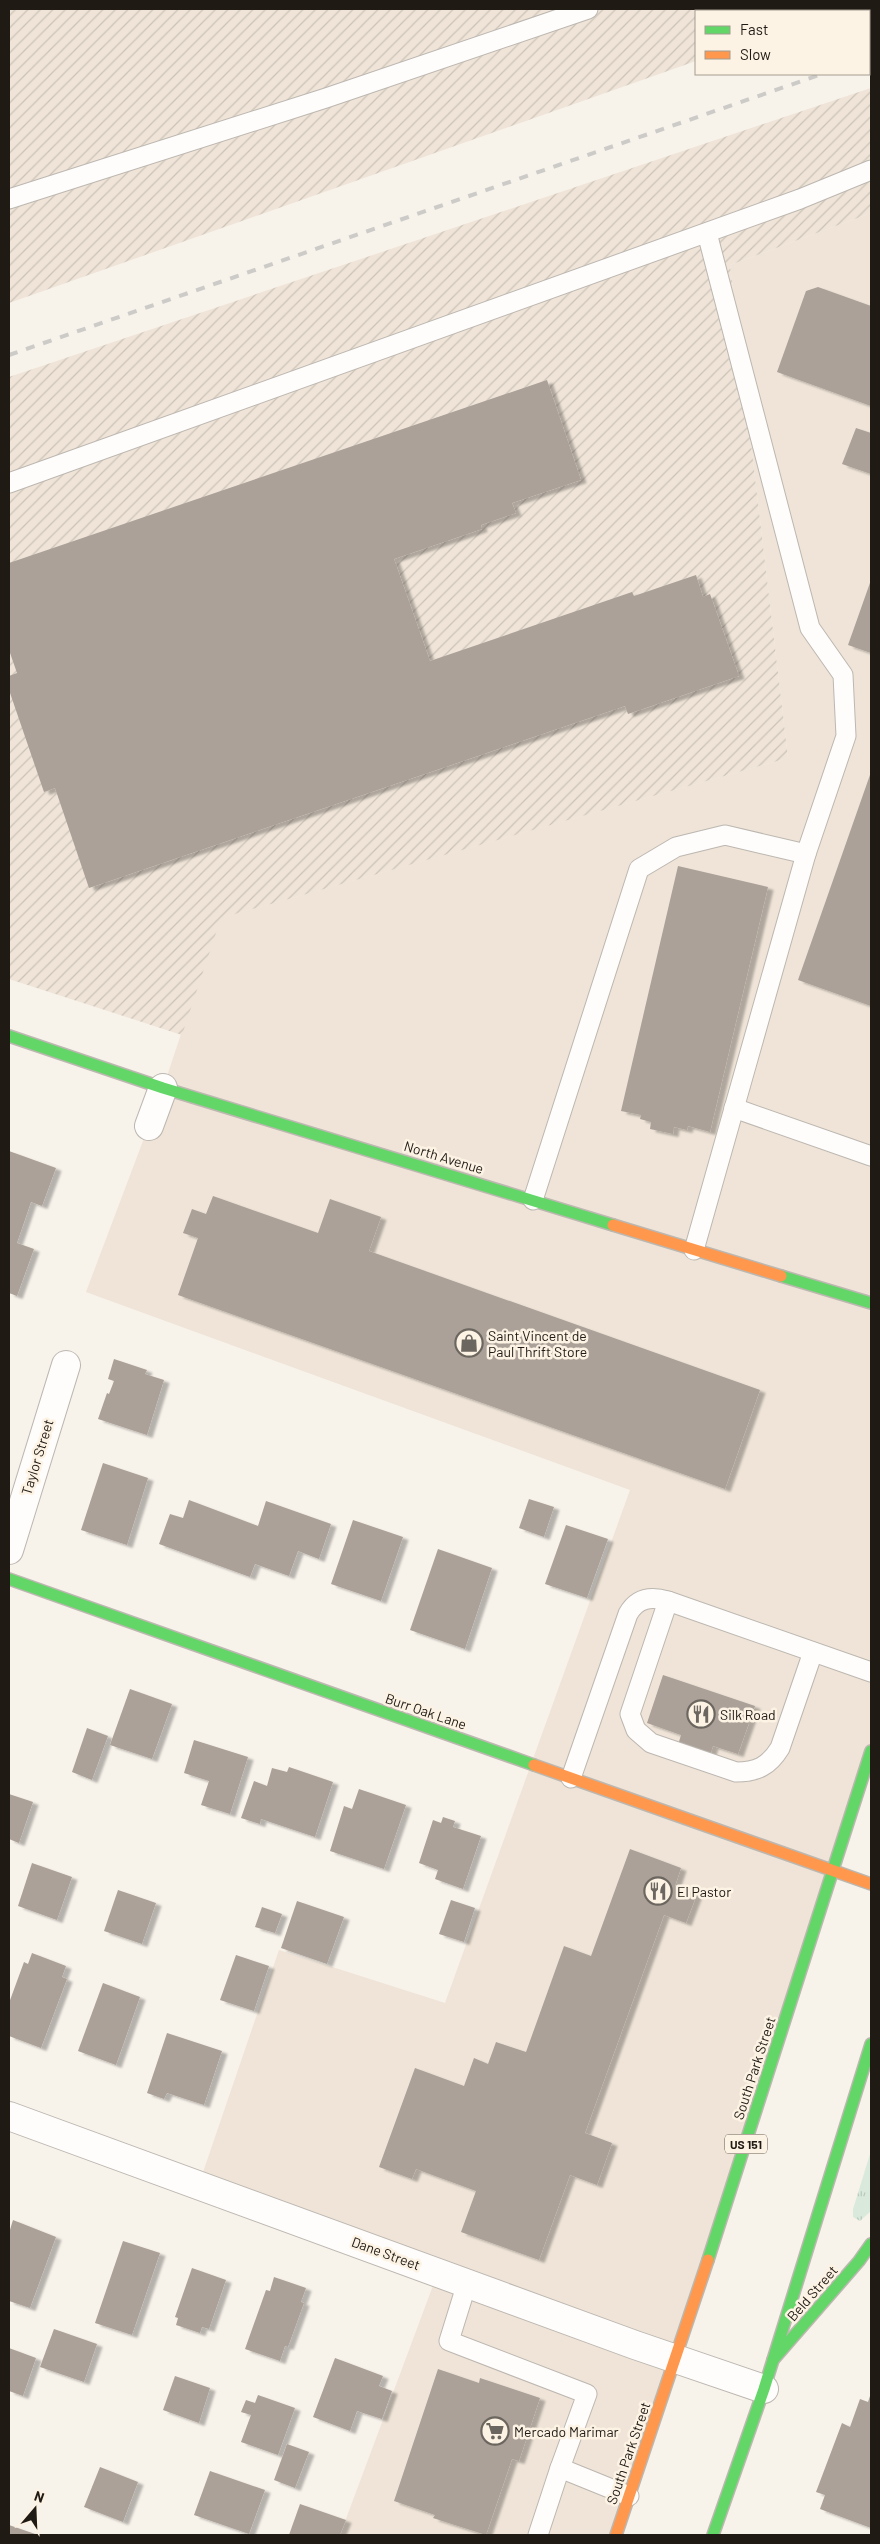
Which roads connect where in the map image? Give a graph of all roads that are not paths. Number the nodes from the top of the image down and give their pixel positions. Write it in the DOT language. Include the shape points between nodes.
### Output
graph roads {
  1 [pos="588,9"];
  2 [pos="871,170"];
  3 [pos="9,199"];
  4 [pos="707,233"];
  5 [pos="9,483"];
  6 [pos="806,854"];
  7 [pos="9,1036"];
  8 [pos="164,1088"];
  9 [pos="734,1108"];
  10 [pos="149,1126"];
  11 [pos="871,1156"];
  12 [pos="532,1200"];
  13 [pos="694,1250"];
  14 [pos="871,1303"];
  15 [pos="66,1365"];
  16 [pos="9,1550"];
  17 [pos="9,1580"];
  18 [pos="668,1601"];
  19 [pos="813,1652"];
  20 [pos="871,1672"];
  21 [pos="871,1751"];
  22 [pos="571,1778"];
  23 [pos="833,1872"];
  24 [pos="871,1884"];
  25 [pos="871,2044"];
  26 [pos="9,2116"];
  27 [pos="871,2244"];
  28 [pos="467,2283"];
  29 [pos="676,2360"];
  30 [pos="773,2360"];
  31 [pos="764,2389"];
  32 [pos="560,2468"];
  33 [pos="629,2496"];
  34 [pos="538,2535"];
  35 [pos="616,2535"];
  36 [pos="713,2535"];
  1 -- 3 [label="lane" via="326,98"];
  2 -- 4 [label="lane"];
  4 -- 5 [label="lane"];
  4 -- 6 [label="lane" via="810,628 843,675 846,736"];
  6 -- 9 [label="lane"];
  6 -- 12 [label="lane" via="725,835 676,847 640,869"];
  7 -- 8 [label="street, North Avenue"];
  8 -- 10 [label="street"];
  8 -- 12 [label="street, North Avenue"];
  9 -- 11 [label="lane"];
  9 -- 13 [label="lane"];
  12 -- 13 [label="street, North Avenue"];
  13 -- 14 [label="street, North Avenue"];
  15 -- 16 [label="street, Taylor Street"];
  17 -- 22 [label="street, Burr Oak Lane"];
  18 -- 19 [label="lane"];
  18 -- 19 [label="lane" via="630,1714 636,1730 651,1743 736,1772 762,1768 773,1760 780,1748"];
  18 -- 22 [label="lane" via="651,1597 632,1607 628,1614"];
  19 -- 20 [label="lane"];
  21 -- 23 [label="street, South Park Street / US 151"];
  22 -- 23 [label="street, Burr Oak Lane"];
  23 -- 24 [label="street"];
  23 -- 29 [label="street, South Park Street / US 151"];
  25 -- 30 [label="street"];
  26 -- 28 [label="street, Dane Street"];
  27 -- 30 [label="street, Beld Street"];
  28 -- 29 [label="street, Dane Street"];
  28 -- 32 [label="lane" via="449,2341 586,2394"];
  29 -- 31 [label="street, Dane Street"];
  29 -- 33 [label="street, South Park Street / US 151"];
  30 -- 31 [label="street"];
  31 -- 36 [label="street"];
  32 -- 33 [label="lane"];
  32 -- 34 [label="lane"];
  33 -- 35 [label="street, South Park Street / US 151"];
}
